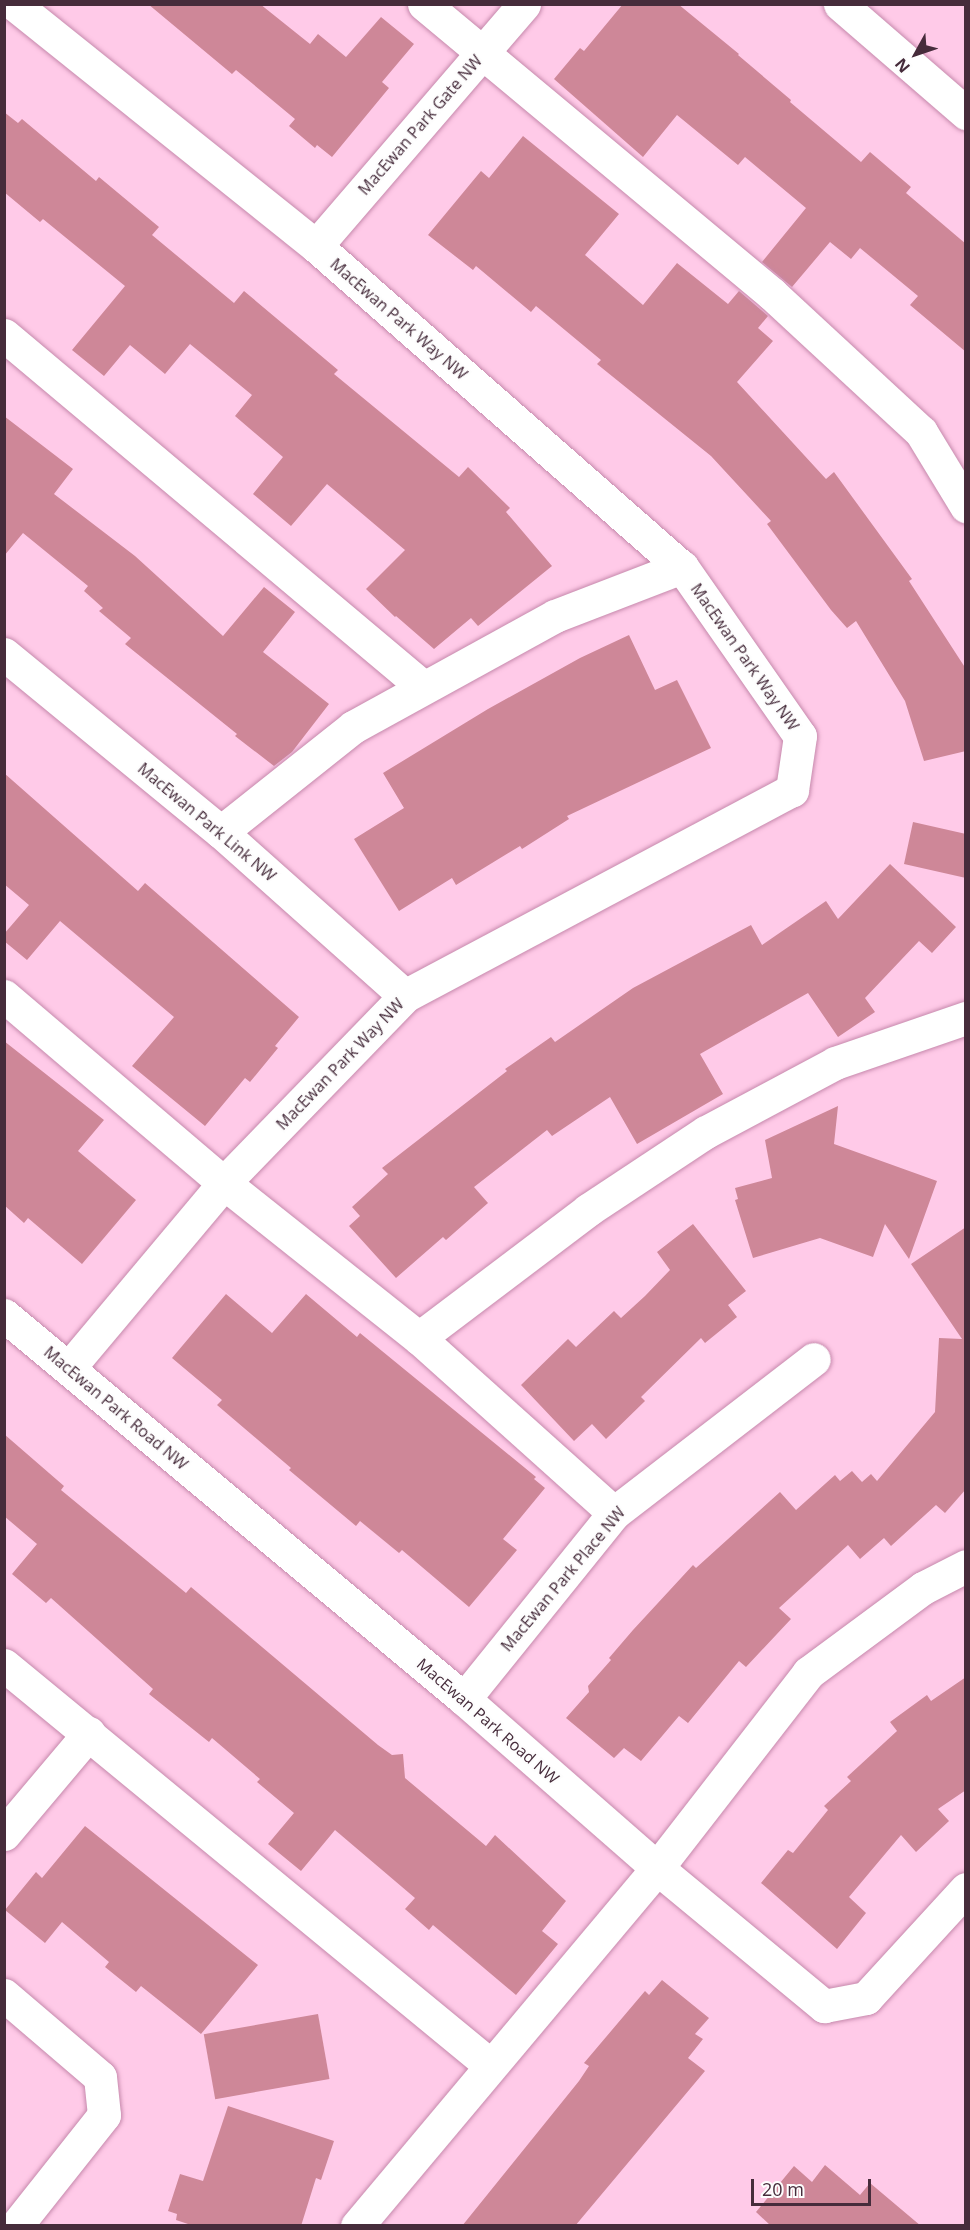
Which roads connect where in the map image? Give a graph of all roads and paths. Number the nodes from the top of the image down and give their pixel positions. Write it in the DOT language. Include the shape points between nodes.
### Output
graph roads {
  1 [pos="14,4"];
  2 [pos="424,4"];
  3 [pos="524,4"];
  4 [pos="840,4"];
  5 [pos="482,52"];
  6 [pos="966,113"];
  7 [pos="316,246"];
  8 [pos="4,335"];
  9 [pos="966,506"];
  10 [pos="682,567"];
  11 [pos="4,654"];
  12 [pos="423,687"];
  13 [pos="221,832"];
  14 [pos="4,996"];
  15 [pos="405,996"];
  16 [pos="966,1018"];
  17 [pos="224,1183"];
  18 [pos="4,1315"];
  19 [pos="419,1338"];
  20 [pos="814,1359"];
  21 [pos="69,1368"];
  22 [pos="614,1513"];
  23 [pos="966,1566"];
  24 [pos="4,1665"];
  25 [pos="464,1699"];
  26 [pos="89,1733"];
  27 [pos="4,1834"];
  28 [pos="657,1868"];
  29 [pos="966,1889"];
  30 [pos="4,1995"];
  31 [pos="490,2065"];
  32 [pos="15,2226"];
  33 [pos="357,2226"];
  1 -- 7 [label="street, MacEwan Park Way NW"];
  2 -- 5 [label="street"];
  3 -- 5 [label="street, MacEwan Park Gate NW"];
  4 -- 6 [label="street"];
  5 -- 7 [label="street, MacEwan Park Gate NW"];
  5 -- 9 [label="street" via="772,294 921,432"];
  7 -- 10 [label="street, MacEwan Park Way NW"];
  8 -- 12 [label="street"];
  10 -- 12 [label="street" via="555,616"];
  10 -- 15 [label="street, MacEwan Park Way NW" via="800,736 792,790"];
  11 -- 13 [label="street, MacEwan Park Link NW"];
  12 -- 13 [label="street" via="353,727"];
  13 -- 15 [label="street, MacEwan Park Link NW"];
  14 -- 17 [label="street"];
  15 -- 17 [label="street, MacEwan Park Way NW"];
  16 -- 19 [label="street" via="835,1063 706,1132 588,1210"];
  17 -- 19 [label="street"];
  17 -- 21 [label="street, MacEwan Park Way NW"];
  18 -- 21 [label="street, MacEwan Park Road NW"];
  19 -- 22 [label="street"];
  20 -- 22 [label="street, MacEwan Park Place NW"];
  21 -- 25 [label="street, MacEwan Park Road NW"];
  22 -- 25 [label="street, MacEwan Park Place NW"];
  23 -- 28 [label="street" via="923,1588 808,1673"];
  24 -- 26 [label="street"];
  25 -- 28 [label="street, MacEwan Park Road NW"];
  26 -- 27 [label="street"];
  26 -- 31 [label="street"];
  28 -- 29 [label="street, MacEwan Park Road NW" via="824,2006 866,1998"];
  28 -- 31 [label="street"];
  30 -- 32 [label="street" via="100,2077 104,2115"];
  31 -- 33 [label="street"];
}
